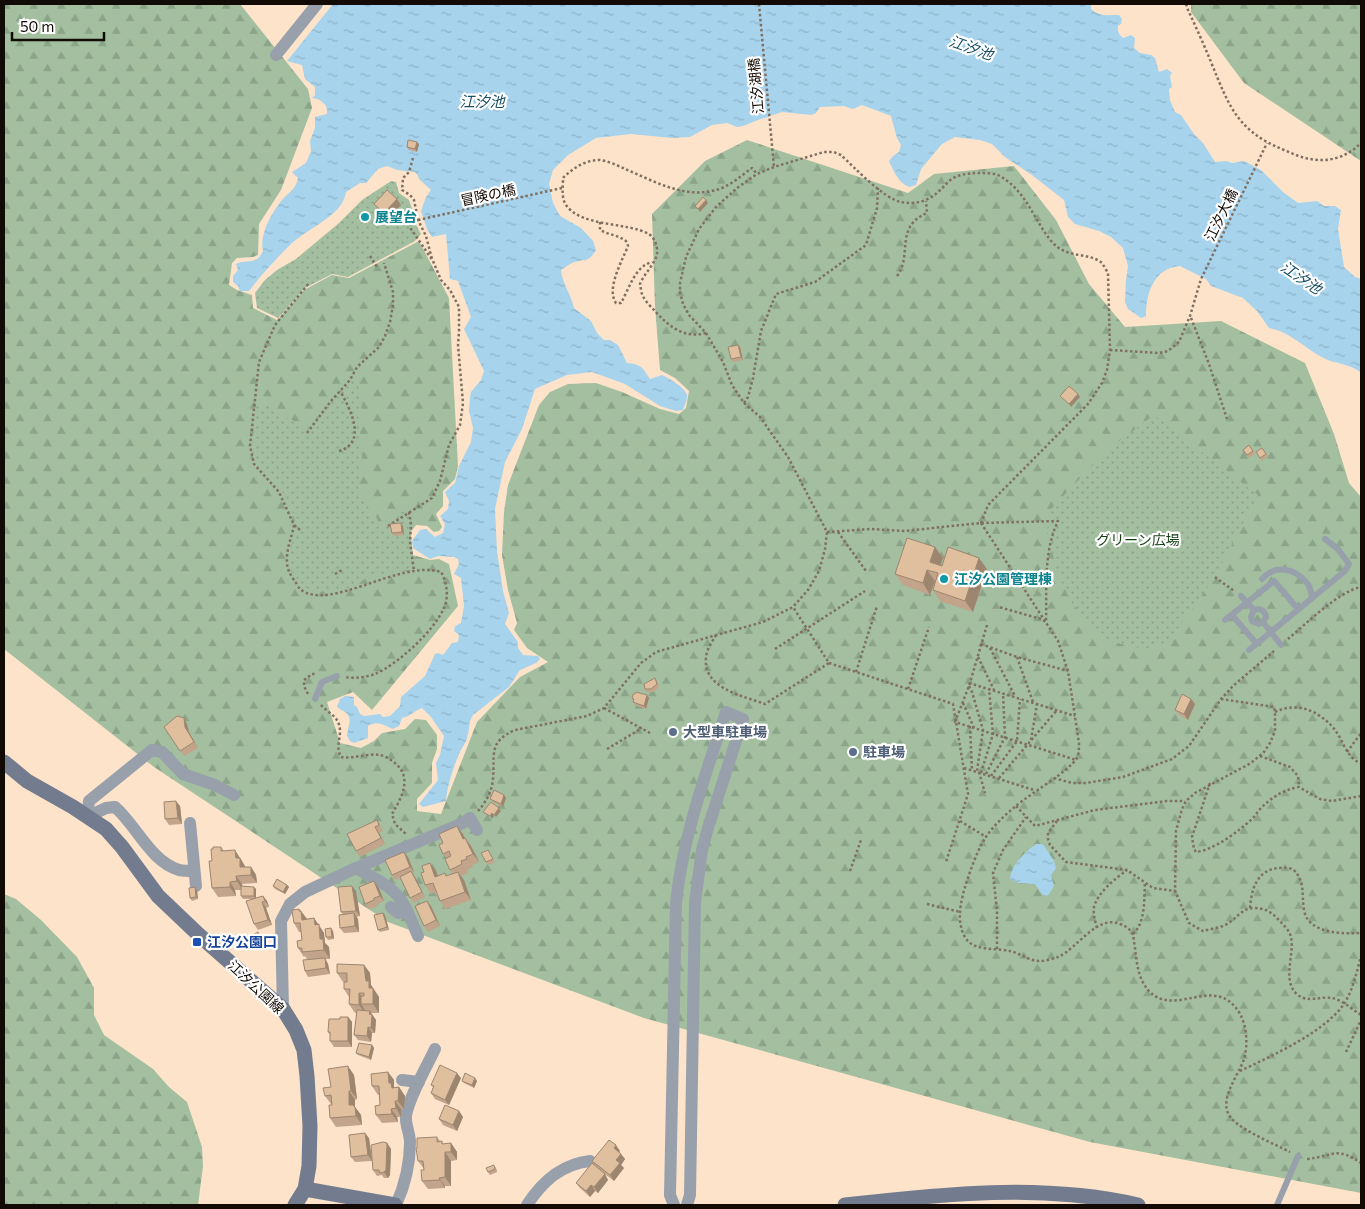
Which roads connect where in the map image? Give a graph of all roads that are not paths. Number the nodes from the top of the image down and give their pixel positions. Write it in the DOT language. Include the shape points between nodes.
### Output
graph roads {
  1 [pos="317,4"];
  2 [pos="276,55"];
  3 [pos="1325,539"];
  4 [pos="1262,578"];
  5 [pos="1241,596"];
  6 [pos="1313,598"];
  7 [pos="1246,602"];
  8 [pos="1298,609"];
  9 [pos="1254,610"];
  10 [pos="1232,615"];
  11 [pos="1225,620"];
  12 [pos="1252,621"];
  13 [pos="1263,622"];
  14 [pos="1244,629"];
  15 [pos="1271,632"];
  16 [pos="1256,643"];
  17 [pos="1281,645"];
  18 [pos="1249,650"];
  19 [pos="337,676"];
  20 [pos="315,699"];
  21 [pos="4,762"];
  22 [pos="234,795"];
  23 [pos="88,817"];
  24 [pos="190,823"];
  25 [pos="477,830"];
  26 [pos="356,868"];
  27 [pos="194,871"];
  28 [pos="196,886"];
  29 [pos="391,907"];
  30 [pos="407,911"];
  31 [pos="418,936"];
  32 [pos="283,1009"];
  33 [pos="435,1049"];
  34 [pos="402,1080"];
  35 [pos="419,1082"];
  36 [pos="1298,1156"];
  37 [pos="590,1161"];
  38 [pos="305,1189"];
  39 [pos="295,1205"];
  40 [pos="395,1205"];
  41 [pos="527,1205"];
  42 [pos="674,1205"];
  43 [pos="687,1205"];
  44 [pos="845,1205"];
  45 [pos="1138,1205"];
  46 [pos="1278,1205"];
  1 -- 2 [label="street"];
  3 -- 6 [label="lane" via="1349,564"];
  4 -- 6 [label="lane" via="1269,571 1278,569 1296,572 1308,584"];
  5 -- 7 [label="lane"];
  6 -- 8 [label="lane"];
  7 -- 8 [label="lane" via="1274,581"];
  7 -- 9 [label="lane"];
  7 -- 10 [label="lane"];
  8 -- 15 [label="lane"];
  9 -- 12 [label="lane"];
  9 -- 13 [label="lane" via="1260,609 1265,613"];
  10 -- 11 [label="lane"];
  10 -- 14 [label="lane"];
  12 -- 13 [label="lane"];
  12 -- 14 [label="lane"];
  13 -- 15 [label="lane"];
  14 -- 16 [label="lane"];
  15 -- 16 [label="lane"];
  15 -- 17 [label="lane"];
  16 -- 18 [label="lane"];
  19 -- 20 [label="lane" via="322,682"];
  21 -- 23 [label="main road, 江汐公園線" via="27,781"];
  22 -- 23 [label="street" via="183,774 162,752 152,750 89,800"];
  23 -- 27 [label="street" via="115,807 167,864 180,870"];
  23 -- 32 [label="main road, 江汐公園線" via="106,829 122,847 158,896"];
  24 -- 27 [label="street"];
  25 -- 26 [label="street" via="470,818"];
  26 -- 30 [label="street" via="392,890"];
  26 -- 32 [label="street" via="305,892 285,912 281,921"];
  27 -- 28 [label="street"];
  29 -- 30 [label="street" via="397,913"];
  30 -- 31 [label="street"];
  32 -- 38 [label="main road, 江汐公園線" via="304,1050 310,1126"];
  33 -- 35 [label="street"];
  34 -- 35 [label="street"];
  35 -- 40 [label="street" via="406,1116 410,1141 409,1169"];
  36 -- 46 [label="lane"];
  37 -- 41 [label="street" via="568,1166 550,1177"];
  38 -- 39 [label="main road"];
  38 -- 40 [label="main road"];
  42 -- 43 [label="street" via="670,1186 676,903 685,844 726,712 743,719 702,850 695,902 690,1195"];
  44 -- 45 [label="main road" via="940,1195 1020,1192 1057,1193"];
}
